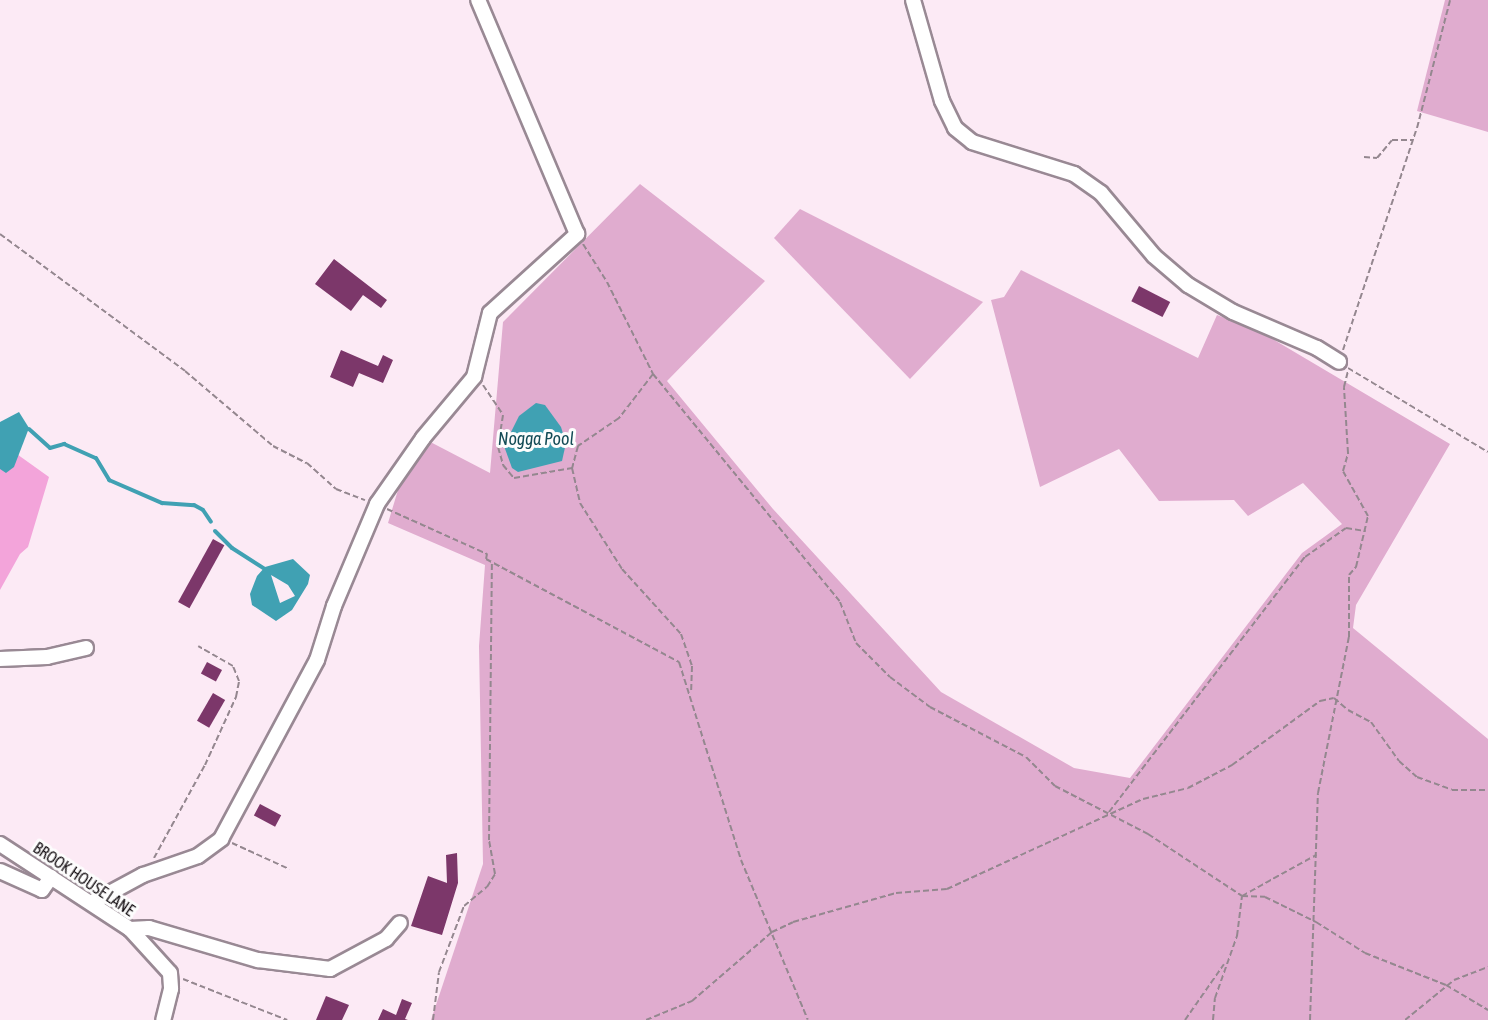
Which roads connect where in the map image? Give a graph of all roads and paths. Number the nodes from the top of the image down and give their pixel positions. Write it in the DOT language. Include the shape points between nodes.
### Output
graph roads {
  1 [pos="478,0"];
  2 [pos="913,0"];
  3 [pos="1450,0"];
  4 [pos="1413,140"];
  5 [pos="1364,157"];
  6 [pos="0,234"];
  7 [pos="577,234"];
  8 [pos="1344,365"];
  9 [pos="653,374"];
  10 [pos="474,377"];
  11 [pos="1488,452"];
  12 [pos="572,468"];
  13 [pos="377,504"];
  14 [pos="1366,531"];
  15 [pos="492,563"];
  16 [pos="198,646"];
  17 [pos="86,648"];
  18 [pos="0,659"];
  19 [pos="691,692"];
  20 [pos="1334,698"];
  21 [pos="1488,790"];
  22 [pos="1108,815"];
  23 [pos="221,839"];
  24 [pos="0,844"];
  25 [pos="1316,855"];
  26 [pos="290,869"];
  27 [pos="0,871"];
  28 [pos="142,875"];
  29 [pos="51,877"];
  30 [pos="1242,896"];
  31 [pos="93,902"];
  32 [pos="400,922"];
  33 [pos="1316,922"];
  34 [pos="130,929"];
  35 [pos="772,932"];
  36 [pos="1228,960"];
  37 [pos="1488,967"];
  38 [pos="170,973"];
  39 [pos="1446,985"];
  40 [pos="1488,1010"];
  41 [pos="163,1020"];
  42 [pos="287,1020"];
  43 [pos="433,1020"];
  44 [pos="645,1020"];
  45 [pos="808,1020"];
  46 [pos="1185,1020"];
  47 [pos="1213,1020"];
  48 [pos="1310,1020"];
  49 [pos="1405,1020"];
  1 -- 7 [label="street"];
  2 -- 8 [label="street" via="942,102 955,128 972,142 1074,174 1101,193 1154,256 1188,285 1233,312 1317,348"];
  3 -- 4 [label="path"];
  4 -- 5 [label="path" via="1392,140 1377,158"];
  4 -- 8 [label="path"];
  6 -- 13 [label="path" via="185,372 273,446 307,463 336,489"];
  7 -- 9 [label="path" via="607,282"];
  7 -- 10 [label="street" via="490,313"];
  8 -- 11 [label="path"];
  8 -- 14 [label="path" via="1348,453 1343,471 1368,516"];
  9 -- 12 [label="path" via="619,418 578,446"];
  9 -- 22 [label="path" via="840,602 856,643 890,677 930,707 1026,757 1055,786"];
  10 -- 12 [label="path" via="488,389 503,414 498,447 502,465 514,478"];
  10 -- 13 [label="street" via="423,438"];
  12 -- 19 [label="path" via="580,502 621,569 681,634 692,666"];
  13 -- 15 [label="path" via="487,554 486,560"];
  13 -- 23 [label="street" via="334,606 317,660"];
  14 -- 20 [label="path" via="1356,567 1349,574 1348,637"];
  14 -- 22 [label="path" via="1346,528 1305,557"];
  15 -- 19 [label="path" via="679,662"];
  15 -- 43 [label="path" via="489,840 495,874 487,887 464,906 439,972"];
  16 -- 28 [label="path" via="233,666 239,681 236,697 205,765"];
  17 -- 18 [label="street" via="47,657"];
  19 -- 35 [label="path" via="741,860"];
  20 -- 21 [label="path" via="1371,722 1399,761 1417,777 1452,790"];
  20 -- 22 [label="path" via="1320,701 1232,765 1188,788 1143,798"];
  20 -- 25 [label="path" via="1333,726 1318,793"];
  22 -- 30 [label="path" via="1148,834"];
  22 -- 35 [label="path" via="947,889 896,893 793,922"];
  23 -- 26 [label="path"];
  23 -- 28 [label="street" via="198,856"];
  24 -- 29 [label="street, BROOK HOUSE LANE"];
  25 -- 30 [label="path"];
  25 -- 33 [label="path"];
  27 -- 29 [label="street" via="42,890"];
  28 -- 31 [label="street"];
  29 -- 31 [label="street, BROOK HOUSE LANE"];
  30 -- 33 [label="path" via="1265,897"];
  30 -- 36 [label="path" via="1237,936"];
  31 -- 34 [label="street, BROOK HOUSE LANE"];
  32 -- 34 [label="street" via="386,939 333,970 258,960 149,928"];
  33 -- 39 [label="path" via="1365,953"];
  33 -- 48 [label="path"];
  34 -- 38 [label="street, BROOK HOUSE LANE"];
  35 -- 44 [label="path" via="692,1001"];
  35 -- 45 [label="path"];
  36 -- 46 [label="path"];
  36 -- 47 [label="path"];
  37 -- 39 [label="path"];
  38 -- 41 [label="street" via="171,989"];
  38 -- 42 [label="path"];
  39 -- 40 [label="path"];
  39 -- 49 [label="path"];
}
